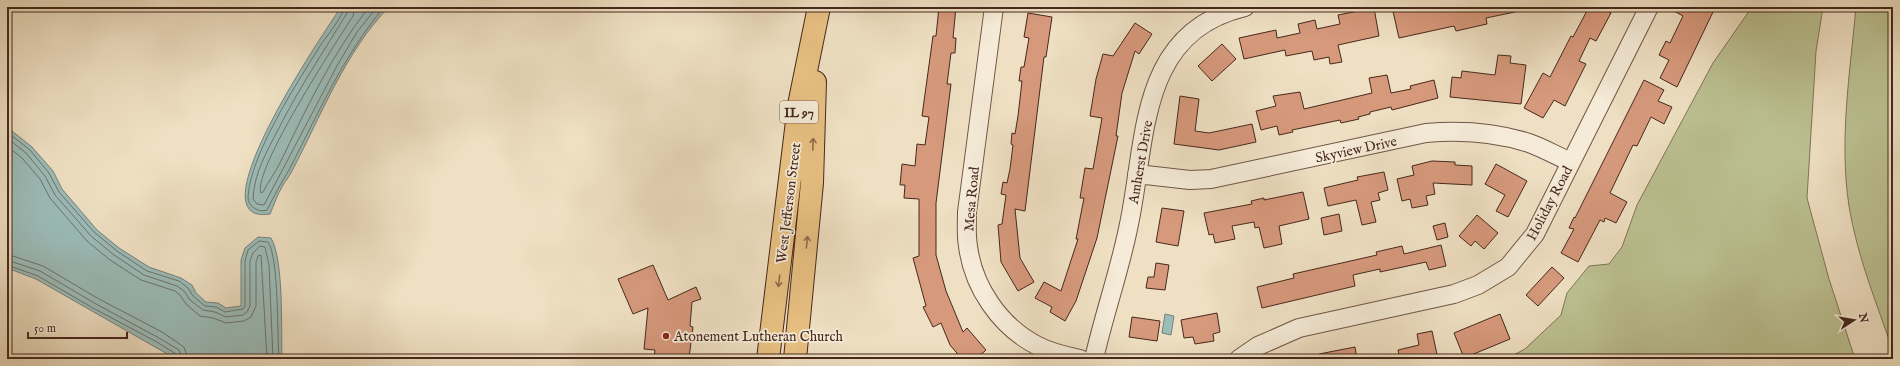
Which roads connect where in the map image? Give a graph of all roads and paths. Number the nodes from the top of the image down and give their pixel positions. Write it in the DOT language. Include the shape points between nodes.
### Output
graph roads {
  1 [pos="994,7"];
  2 [pos="1244,7"];
  3 [pos="1649,7"];
  4 [pos="818,16"];
  5 [pos="1571,162"];
  6 [pos="1138,174"];
  7 [pos="768,359"];
  8 [pos="795,359"];
  9 [pos="1080,359"];
  10 [pos="1094,359"];
  11 [pos="1239,359"];
  1 -- 9 [label="street, Mesa Road" via="967,212 971,263 988,300 1008,325 1037,346"];
  2 -- 6 [label="street, Amherst Drive" via="1196,28 1171,53 1153,90"];
  3 -- 5 [label="street, Holiday Road"];
  4 -- 7 [label="main road, West Jefferson Street / IL 97, one-way" via="799,105"];
  8 -- 4 [label="main road, West Jefferson Street / IL 97, one-way" via="812,183"];
  5 -- 6 [label="street, Skyview Drive" via="1530,144 1508,138 1482,133 1446,132 1426,133 1212,179 1190,180"];
  5 -- 11 [label="street, Holiday Road" via="1535,234 1508,267 1478,285 1454,294 1299,328 1258,346"];
  6 -- 10 [label="street, Amherst Drive" via="1119,272"];
}
